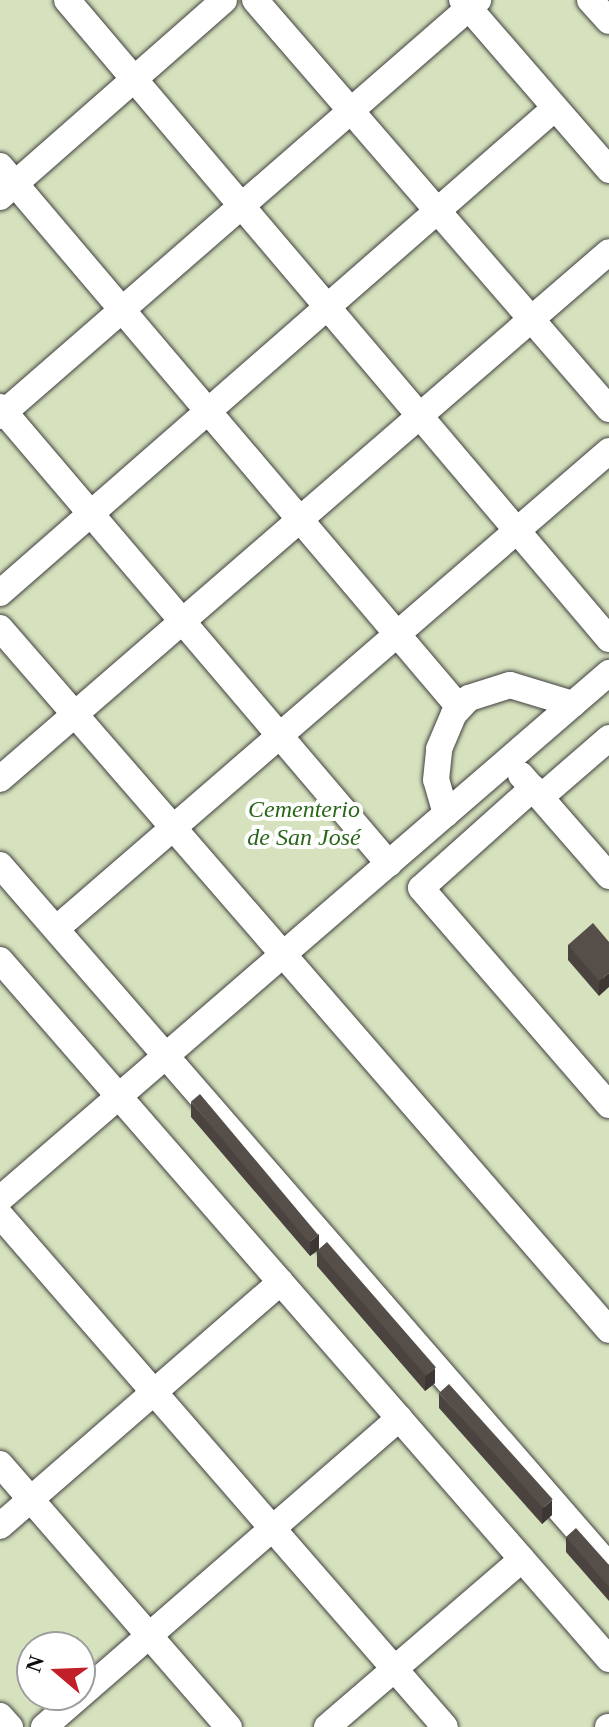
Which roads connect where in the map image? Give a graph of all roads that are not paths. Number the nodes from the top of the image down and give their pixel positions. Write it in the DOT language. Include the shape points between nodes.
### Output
graph roads {
  1 [pos="67,0"];
  2 [pos="224,0"];
  3 [pos="255,0"];
  4 [pos="590,0"];
  5 [pos="470,3"];
  6 [pos="609,21"];
  7 [pos="134,77"];
  8 [pos="555,108"];
  9 [pos="350,110"];
  10 [pos="609,170"];
  11 [pos="5,182"];
  12 [pos="242,205"];
  13 [pos="438,211"];
  14 [pos="609,252"];
  15 [pos="329,307"];
  16 [pos="122,310"];
  17 [pos="531,320"];
  18 [pos="609,409"];
  19 [pos="2,412"];
  20 [pos="208,412"];
  21 [pos="420,416"];
  22 [pos="609,451"];
  23 [pos="92,514"];
  24 [pos="299,520"];
  25 [pos="517,530"];
  26 [pos="0,593"];
  27 [pos="183,621"];
  28 [pos="0,628"];
  29 [pos="396,634"];
  30 [pos="609,639"];
  31 [pos="609,673"];
  32 [pos="573,704"];
  33 [pos="459,707"];
  34 [pos="75,715"];
  35 [pos="280,735"];
  36 [pos="609,738"];
  37 [pos="508,760"];
  38 [pos="0,779"];
  39 [pos="537,793"];
  40 [pos="446,814"];
  41 [pos="172,828"];
  42 [pos="389,864"];
  43 [pos="0,865"];
  44 [pos="609,876"];
  45 [pos="56,929"];
  46 [pos="280,954"];
  47 [pos="2,966"];
  48 [pos="167,1056"];
  49 [pos="120,1096"];
  50 [pos="609,1105"];
  51 [pos="0,1199"];
  52 [pos="0,1215"];
  53 [pos="281,1282"];
  54 [pos="609,1330"];
  55 [pos="154,1392"];
  56 [pos="400,1418"];
  57 [pos="0,1464"];
  58 [pos="31,1499"];
  59 [pos="0,1526"];
  60 [pos="273,1529"];
  61 [pos="522,1559"];
  62 [pos="609,1566"];
  63 [pos="149,1636"];
  64 [pos="609,1659"];
  65 [pos="394,1668"];
  66 [pos="0,1716"];
  67 [pos="10,1727"];
  68 [pos="44,1727"];
  69 [pos="229,1727"];
  70 [pos="327,1727"];
  71 [pos="445,1727"];
  1 -- 7 [label="lane"];
  2 -- 7 [label="lane"];
  3 -- 9 [label="lane"];
  4 -- 6 [label="lane"];
  5 -- 8 [label="lane"];
  5 -- 9 [label="lane"];
  7 -- 11 [label="lane"];
  7 -- 12 [label="lane"];
  8 -- 10 [label="lane"];
  8 -- 13 [label="lane"];
  9 -- 12 [label="lane"];
  9 -- 13 [label="lane"];
  11 -- 16 [label="lane"];
  12 -- 15 [label="lane"];
  12 -- 16 [label="lane"];
  13 -- 15 [label="lane"];
  13 -- 17 [label="lane"];
  14 -- 17 [label="lane"];
  15 -- 20 [label="lane"];
  15 -- 21 [label="lane"];
  16 -- 19 [label="lane"];
  16 -- 20 [label="lane"];
  17 -- 18 [label="lane"];
  17 -- 21 [label="lane"];
  19 -- 23 [label="lane"];
  20 -- 23 [label="lane"];
  20 -- 24 [label="lane"];
  21 -- 24 [label="lane"];
  21 -- 25 [label="lane"];
  22 -- 25 [label="lane"];
  23 -- 26 [label="lane"];
  23 -- 27 [label="lane"];
  24 -- 27 [label="lane"];
  24 -- 29 [label="lane"];
  25 -- 29 [label="lane"];
  25 -- 30 [label="lane"];
  27 -- 34 [label="lane"];
  27 -- 35 [label="lane"];
  28 -- 34 [label="lane"];
  29 -- 33 [label="lane"];
  29 -- 35 [label="lane"];
  31 -- 32 [label="lane"];
  32 -- 33 [label="lane" via="510,685 482,692"];
  32 -- 37 [label="lane"];
  33 -- 40 [label="lane" via="442,738 437,762 438,799"];
  34 -- 38 [label="lane"];
  34 -- 41 [label="lane"];
  35 -- 41 [label="lane"];
  35 -- 42 [label="lane"];
  36 -- 39 [label="lane"];
  37 -- 39 [label="lane"];
  37 -- 40 [label="lane"];
  39 -- 44 [label="lane"];
  39 -- 50 [label="lane" via="421,888"];
  40 -- 42 [label="lane"];
  41 -- 45 [label="lane"];
  41 -- 46 [label="lane"];
  42 -- 46 [label="lane"];
  43 -- 45 [label="lane"];
  45 -- 48 [label="lane"];
  46 -- 48 [label="lane"];
  46 -- 54 [label="lane"];
  47 -- 49 [label="lane"];
  48 -- 49 [label="lane"];
  48 -- 62 [label="lane"];
  49 -- 51 [label="lane"];
  49 -- 53 [label="lane"];
  52 -- 55 [label="lane"];
  53 -- 55 [label="lane"];
  53 -- 56 [label="lane"];
  55 -- 58 [label="lane"];
  55 -- 60 [label="lane"];
  56 -- 60 [label="lane"];
  56 -- 61 [label="lane"];
  57 -- 58 [label="lane"];
  58 -- 59 [label="lane"];
  58 -- 63 [label="lane"];
  60 -- 63 [label="lane"];
  60 -- 65 [label="lane"];
  61 -- 64 [label="lane"];
  61 -- 65 [label="lane"];
  63 -- 68 [label="lane"];
  63 -- 69 [label="lane"];
  65 -- 70 [label="lane"];
  65 -- 71 [label="lane"];
  66 -- 67 [label="lane"];
}
